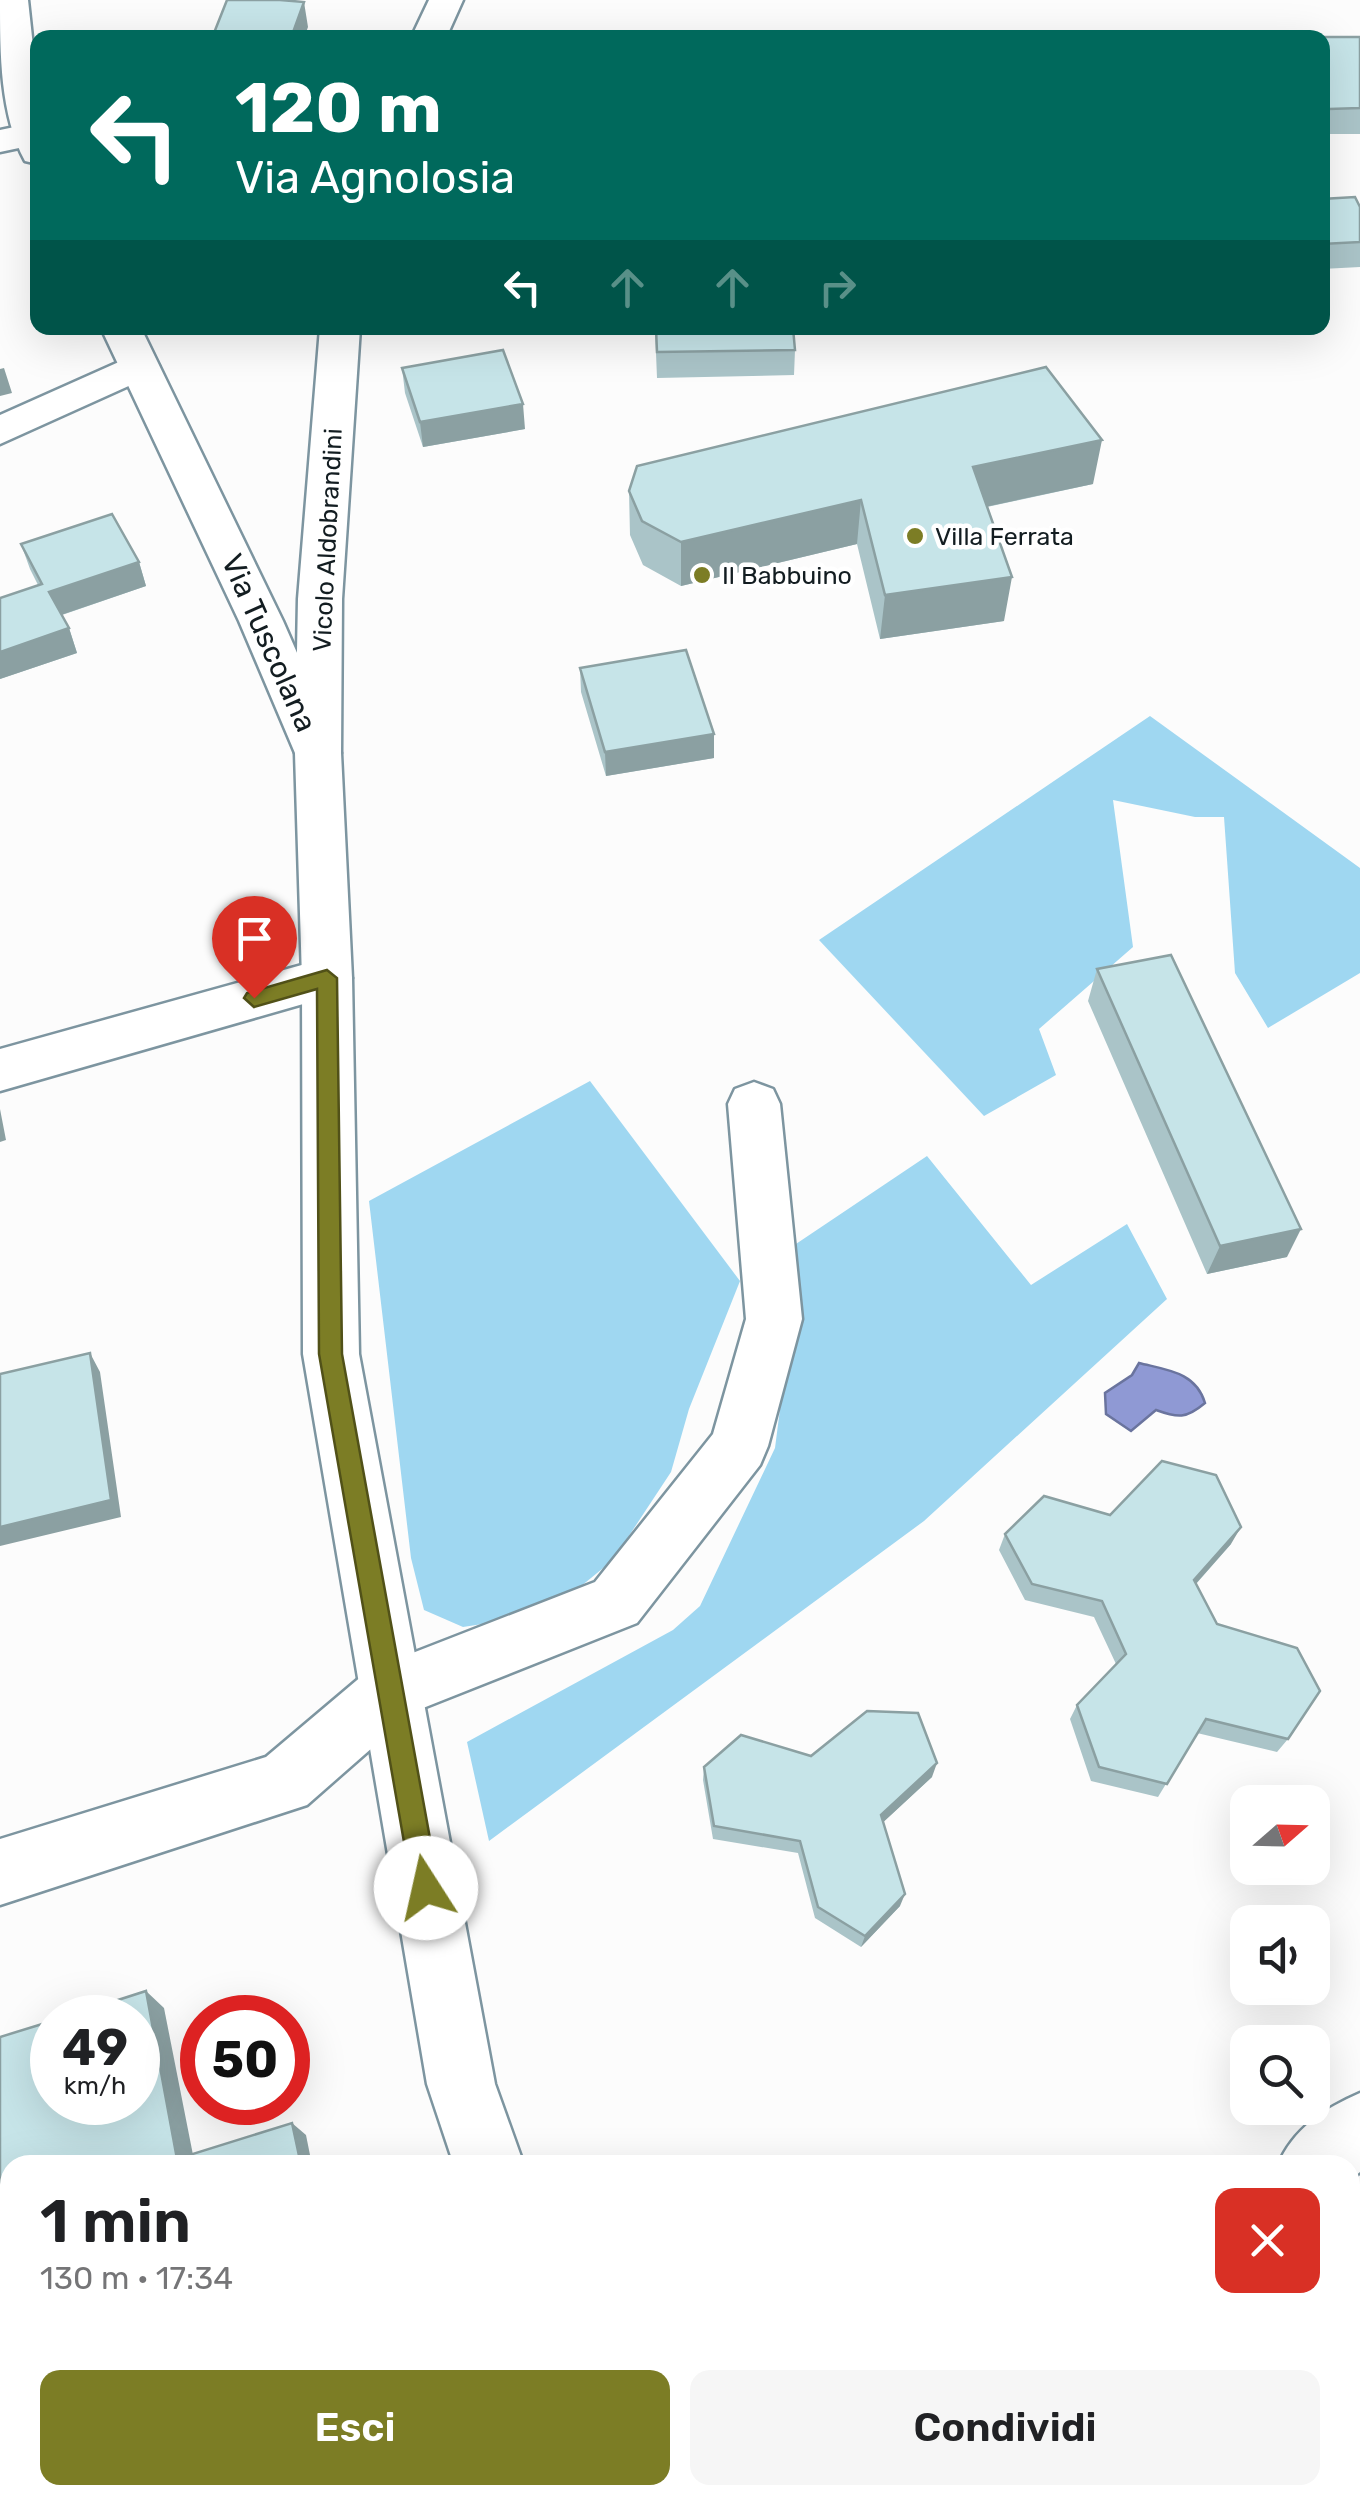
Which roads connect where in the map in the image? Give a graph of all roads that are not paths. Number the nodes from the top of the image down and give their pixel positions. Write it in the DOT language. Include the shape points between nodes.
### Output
graph roads {
  1 [pos="10,0"];
  2 [pos="446,0"];
  3 [pos="432,30"];
  4 [pos="22,143"];
  5 [pos="339,335"];
  6 [pos="130,347"];
  7 [pos="0,430"];
  8 [pos="320,599"];
  9 [pos="261,621"];
  10 [pos="318,753"];
  11 [pos="327,978"];
  12 [pos="0,1070"];
  13 [pos="754,1104"];
  14 [pos="391,1691"];
  15 [pos="0,1872"];
  16 [pos="1360,2128"];
  17 [pos="486,2155"];
  18 [pos="1326,2155"];
  1 -- 4 [label="main road"];
  2 -- 3 [label="main road"];
  5 -- 8 [label="main road, Vicolo Aldobrandini"];
  6 -- 7 [label="main road"];
  6 -- 9 [label="main road, Via Tuscolana"];
  8 -- 9 [label="main road"];
  8 -- 10 [label="main road, Vicolo Aldobrandini"];
  9 -- 10 [label="main road, Via Tuscolana"];
  10 -- 11 [label="main road, Via Tuscolana"];
  11 -- 12 [label="main road"];
  11 -- 14 [label="main road, Via Tuscolana" via="331,1354"];
  13 -- 14 [label="main road" via="774,1319 739,1446 616,1603"];
  14 -- 15 [label="main road" via="284,1783"];
  14 -- 17 [label="main road, Via Tuscolana" via="461,2084"];
  16 -- 18 [label="main road"];
}
